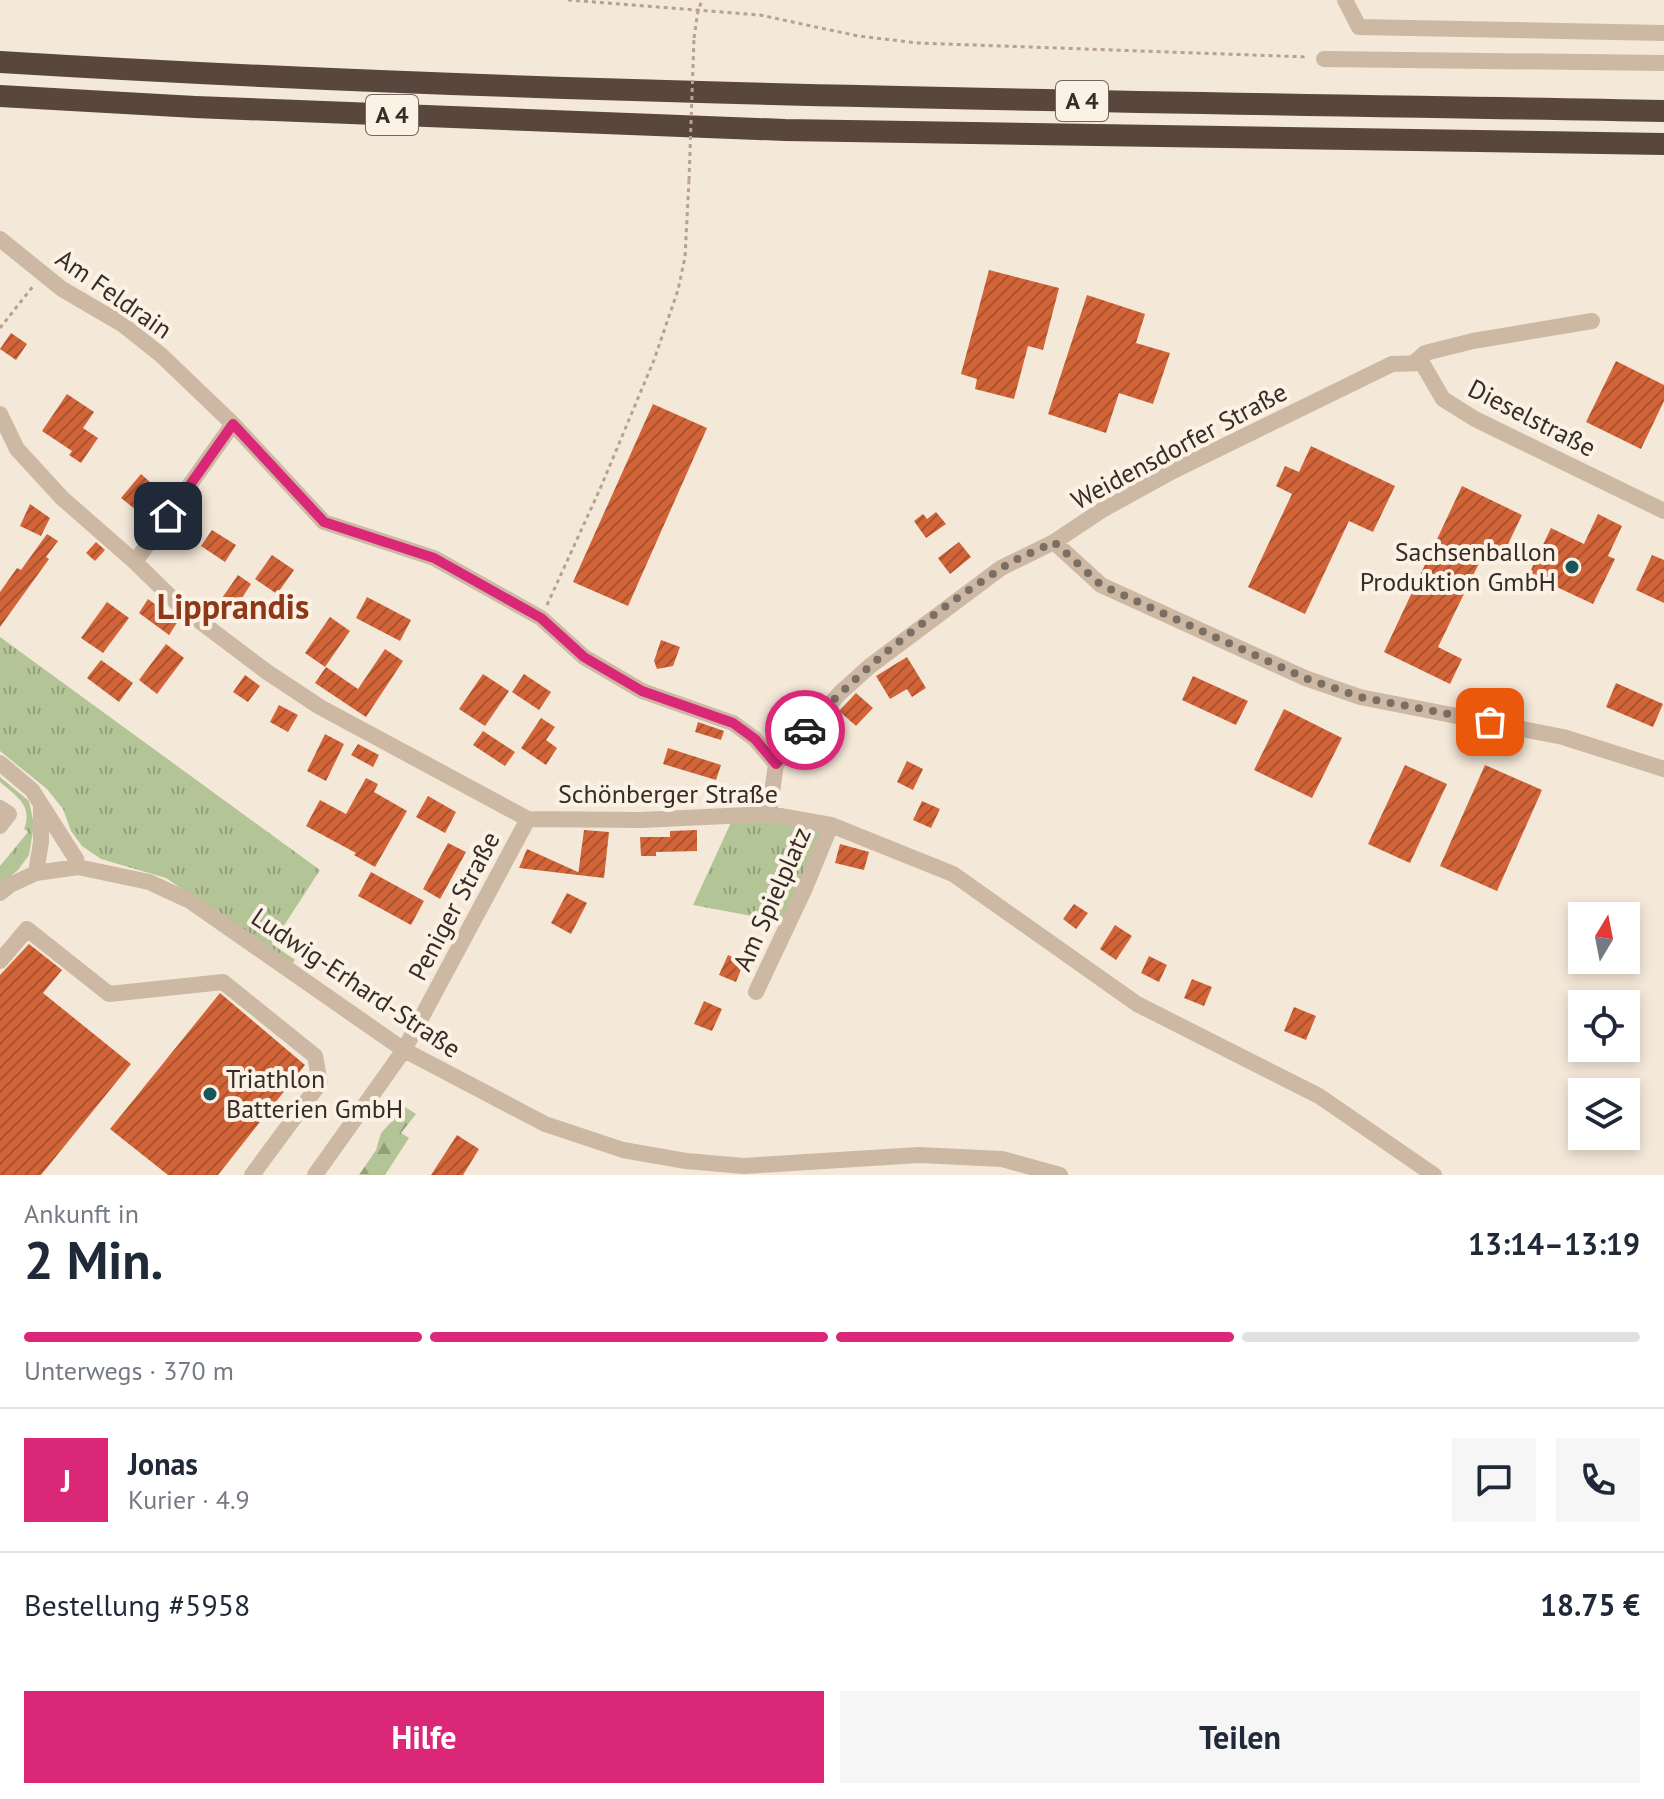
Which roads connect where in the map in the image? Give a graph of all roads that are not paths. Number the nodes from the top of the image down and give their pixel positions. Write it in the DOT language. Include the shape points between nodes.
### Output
graph roads {
  1 [pos="1345,0"];
  2 [pos="1664,33"];
  3 [pos="1324,59"];
  4 [pos="0,62"];
  5 [pos="1664,63"];
  6 [pos="0,96"];
  7 [pos="1664,111"];
  8 [pos="1664,144"];
  9 [pos="0,239"];
  10 [pos="1592,321"];
  11 [pos="1415,362"];
  12 [pos="0,414"];
  13 [pos="233,424"];
  14 [pos="1664,511"];
  15 [pos="1054,542"];
  16 [pos="135,562"];
  17 [pos="0,763"];
  18 [pos="776,764"];
  19 [pos="1664,769"];
  20 [pos="41,804"];
  21 [pos="0,808"];
  22 [pos="769,814"];
  23 [pos="528,819"];
  24 [pos="831,825"];
  25 [pos="0,826"];
  26 [pos="78,867"];
  27 [pos="36,873"];
  28 [pos="0,893"];
  29 [pos="0,961"];
  30 [pos="756,992"];
  31 [pos="404,1050"];
  32 [pos="745,1170"];
  33 [pos="252,1175"];
  34 [pos="315,1175"];
  35 [pos="1060,1175"];
  36 [pos="1434,1175"];
  1 -- 2 [label="street" via="1359,27"];
  3 -- 5 [label="street"];
  4 -- 7 [label="highway, A 4" via="725,95"];
  6 -- 8 [label="highway, A 4" via="785,130"];
  9 -- 13 [label="street, Am Feldrain" via="62,289 122,324"];
  10 -- 11 [label="street" via="1473,341 1425,353"];
  11 -- 14 [label="street, Dieselstraße" via="1422,363 1443,399 1475,419"];
  11 -- 15 [label="street, Weidensdorfer Straße" via="1392,364 1173,471"];
  12 -- 16 [label="street, Schönberger Straße" via="17,449 53,489"];
  13 -- 16 [label="street"];
  13 -- 18 [label="street, Am Feldrain" via="324,522 434,558 541,618 584,657 642,691 733,723"];
  15 -- 18 [label="street, Weidensdorfer Straße" via="1001,568 870,666"];
  15 -- 19 [label="street" via="1101,585 1305,678 1360,697 1563,737"];
  16 -- 23 [label="street, Schönberger Straße" via="181,607 320,707"];
  17 -- 20 [label="street"];
  18 -- 22 [label="street"];
  20 -- 26 [label="street"];
  20 -- 27 [label="street"];
  21 -- 25 [label="street" via="9,814"];
  22 -- 23 [label="street, Schönberger Straße"];
  22 -- 24 [label="street, Schönberger Straße"];
  23 -- 31 [label="street, Peniger Straße"];
  24 -- 30 [label="street, Am Spielplatz"];
  24 -- 36 [label="street, Schönberger Straße" via="953,874 1137,1004 1319,1096"];
  26 -- 27 [label="street"];
  26 -- 31 [label="street, Ludwig-Erhard-Straße" via="149,882 190,901"];
  27 -- 28 [label="street"];
  29 -- 33 [label="street" via="27,929 109,994 223,982 315,1056 320,1083"];
  31 -- 32 [label="street, Ludwig-Erhard-Straße" via="545,1124 623,1150"];
  31 -- 34 [label="street, Peniger Straße"];
  32 -- 35 [label="street, Ludwig-Erhard-Straße" via="919,1155 1002,1159"];
}
